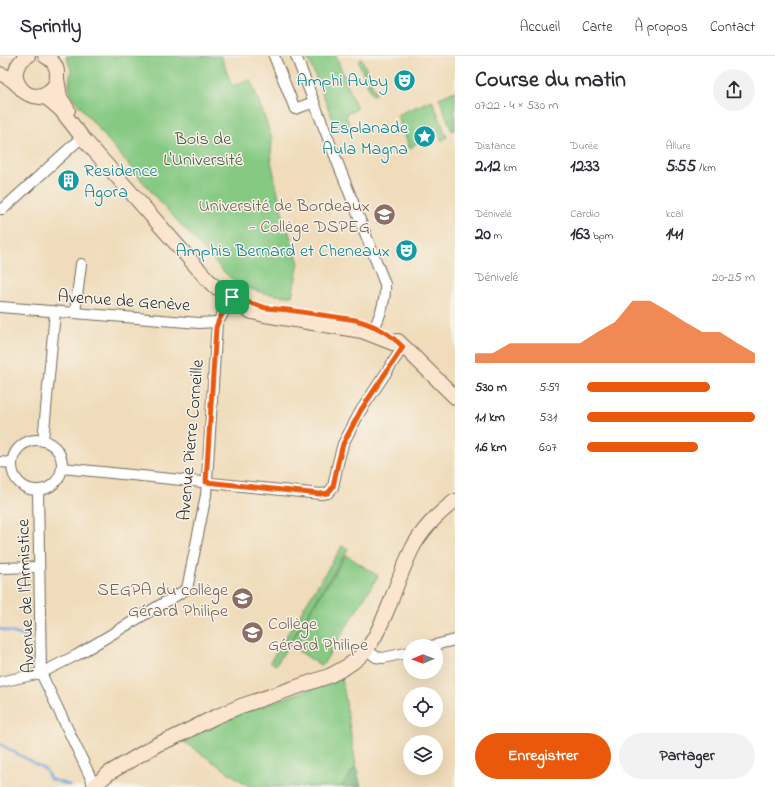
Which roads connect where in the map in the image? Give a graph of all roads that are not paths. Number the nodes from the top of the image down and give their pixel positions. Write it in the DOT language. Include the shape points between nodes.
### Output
graph roads {
  1 [pos="45,56"];
  2 [pos="274,56"];
  3 [pos="296,56"];
  4 [pos="25,58"];
  5 [pos="0,68"];
  6 [pos="0,74"];
  7 [pos="57,80"];
  8 [pos="20,87"];
  9 [pos="34,96"];
  10 [pos="314,102"];
  11 [pos="82,137"];
  12 [pos="0,209"];
  13 [pos="81,264"];
  14 [pos="227,293"];
  15 [pos="0,307"];
  16 [pos="54,312"];
  17 [pos="75,313"];
  18 [pos="217,322"];
  19 [pos="375,327"];
  20 [pos="403,347"];
  21 [pos="453,392"];
  22 [pos="43,440"];
  23 [pos="0,462"];
  24 [pos="12,463"];
  25 [pos="62,468"];
  26 [pos="206,482"];
  27 [pos="38,490"];
  28 [pos="455,501"];
  29 [pos="39,567"];
  30 [pos="0,568"];
  31 [pos="455,640"];
  32 [pos="443,643"];
  33 [pos="366,650"];
  34 [pos="403,654"];
  35 [pos="41,673"];
  36 [pos="0,682"];
  37 [pos="94,787"];
  1 -- 7 [label="main road" via="54,62"];
  2 -- 10 [label="street" via="295,109"];
  3 -- 10 [label="street"];
  4 -- 5 [label="main road" via="11,66"];
  4 -- 8 [label="main road" via="16,74"];
  6 -- 8 [label="main road" via="10,78"];
  7 -- 9 [label="main road" via="46,94"];
  7 -- 14 [label="main road" via="60,97 82,128"];
  8 -- 9 [label="main road"];
  9 -- 11 [label="main road" via="47,98 53,102"];
  10 -- 19 [label="street" via="386,284 386,298"];
  11 -- 12 [label="street"];
  11 -- 14 [label="main road" via="214,287"];
  13 -- 17 [label="street"];
  14 -- 18 [label="street" via="221,317"];
  14 -- 19 [label="main road" via="266,308 356,320"];
  14 -- 20 [label="main road" via="241,307 252,312 362,331"];
  15 -- 16 [label="street, Avenue de Genève"];
  16 -- 17 [label="street, Avenue de Genève"];
  16 -- 22 [label="street"];
  17 -- 18 [label="street, Avenue de Genève" via="199,323"];
  18 -- 26 [label="street, Avenue Pierre Corneille"];
  19 -- 20 [label="main road" via="391,335"];
  20 -- 21 [label="main road"];
  20 -- 26 [label="street" via="361,410 343,444 333,487 328,493"];
  22 -- 24 [label="street" via="22,444 16,450"];
  22 -- 25 [label="street" via="57,450"];
  23 -- 24 [label="street"];
  24 -- 27 [label="street" via="16,479 28,488"];
  25 -- 26 [label="street"];
  25 -- 27 [label="street" via="54,483"];
  26 -- 35 [label="street, Avenue Pierre Corneille" via="206,495 187,589 77,655"];
  27 -- 29 [label="street, Avenue de l'Armistice"];
  28 -- 33 [label="main road" via="437,516 412,548 380,627"];
  29 -- 30 [label="street"];
  29 -- 35 [label="street, Avenue de l'Armistice"];
  31 -- 32 [label="street"];
  33 -- 34 [label="street" via="376,657 383,658"];
  33 -- 37 [label="main road" via="342,670 241,706 158,744 120,766"];
  35 -- 36 [label="street, Avenue Pierre Corneille"];
  35 -- 37 [label="street, Avenue de l'Armistice"];
}
